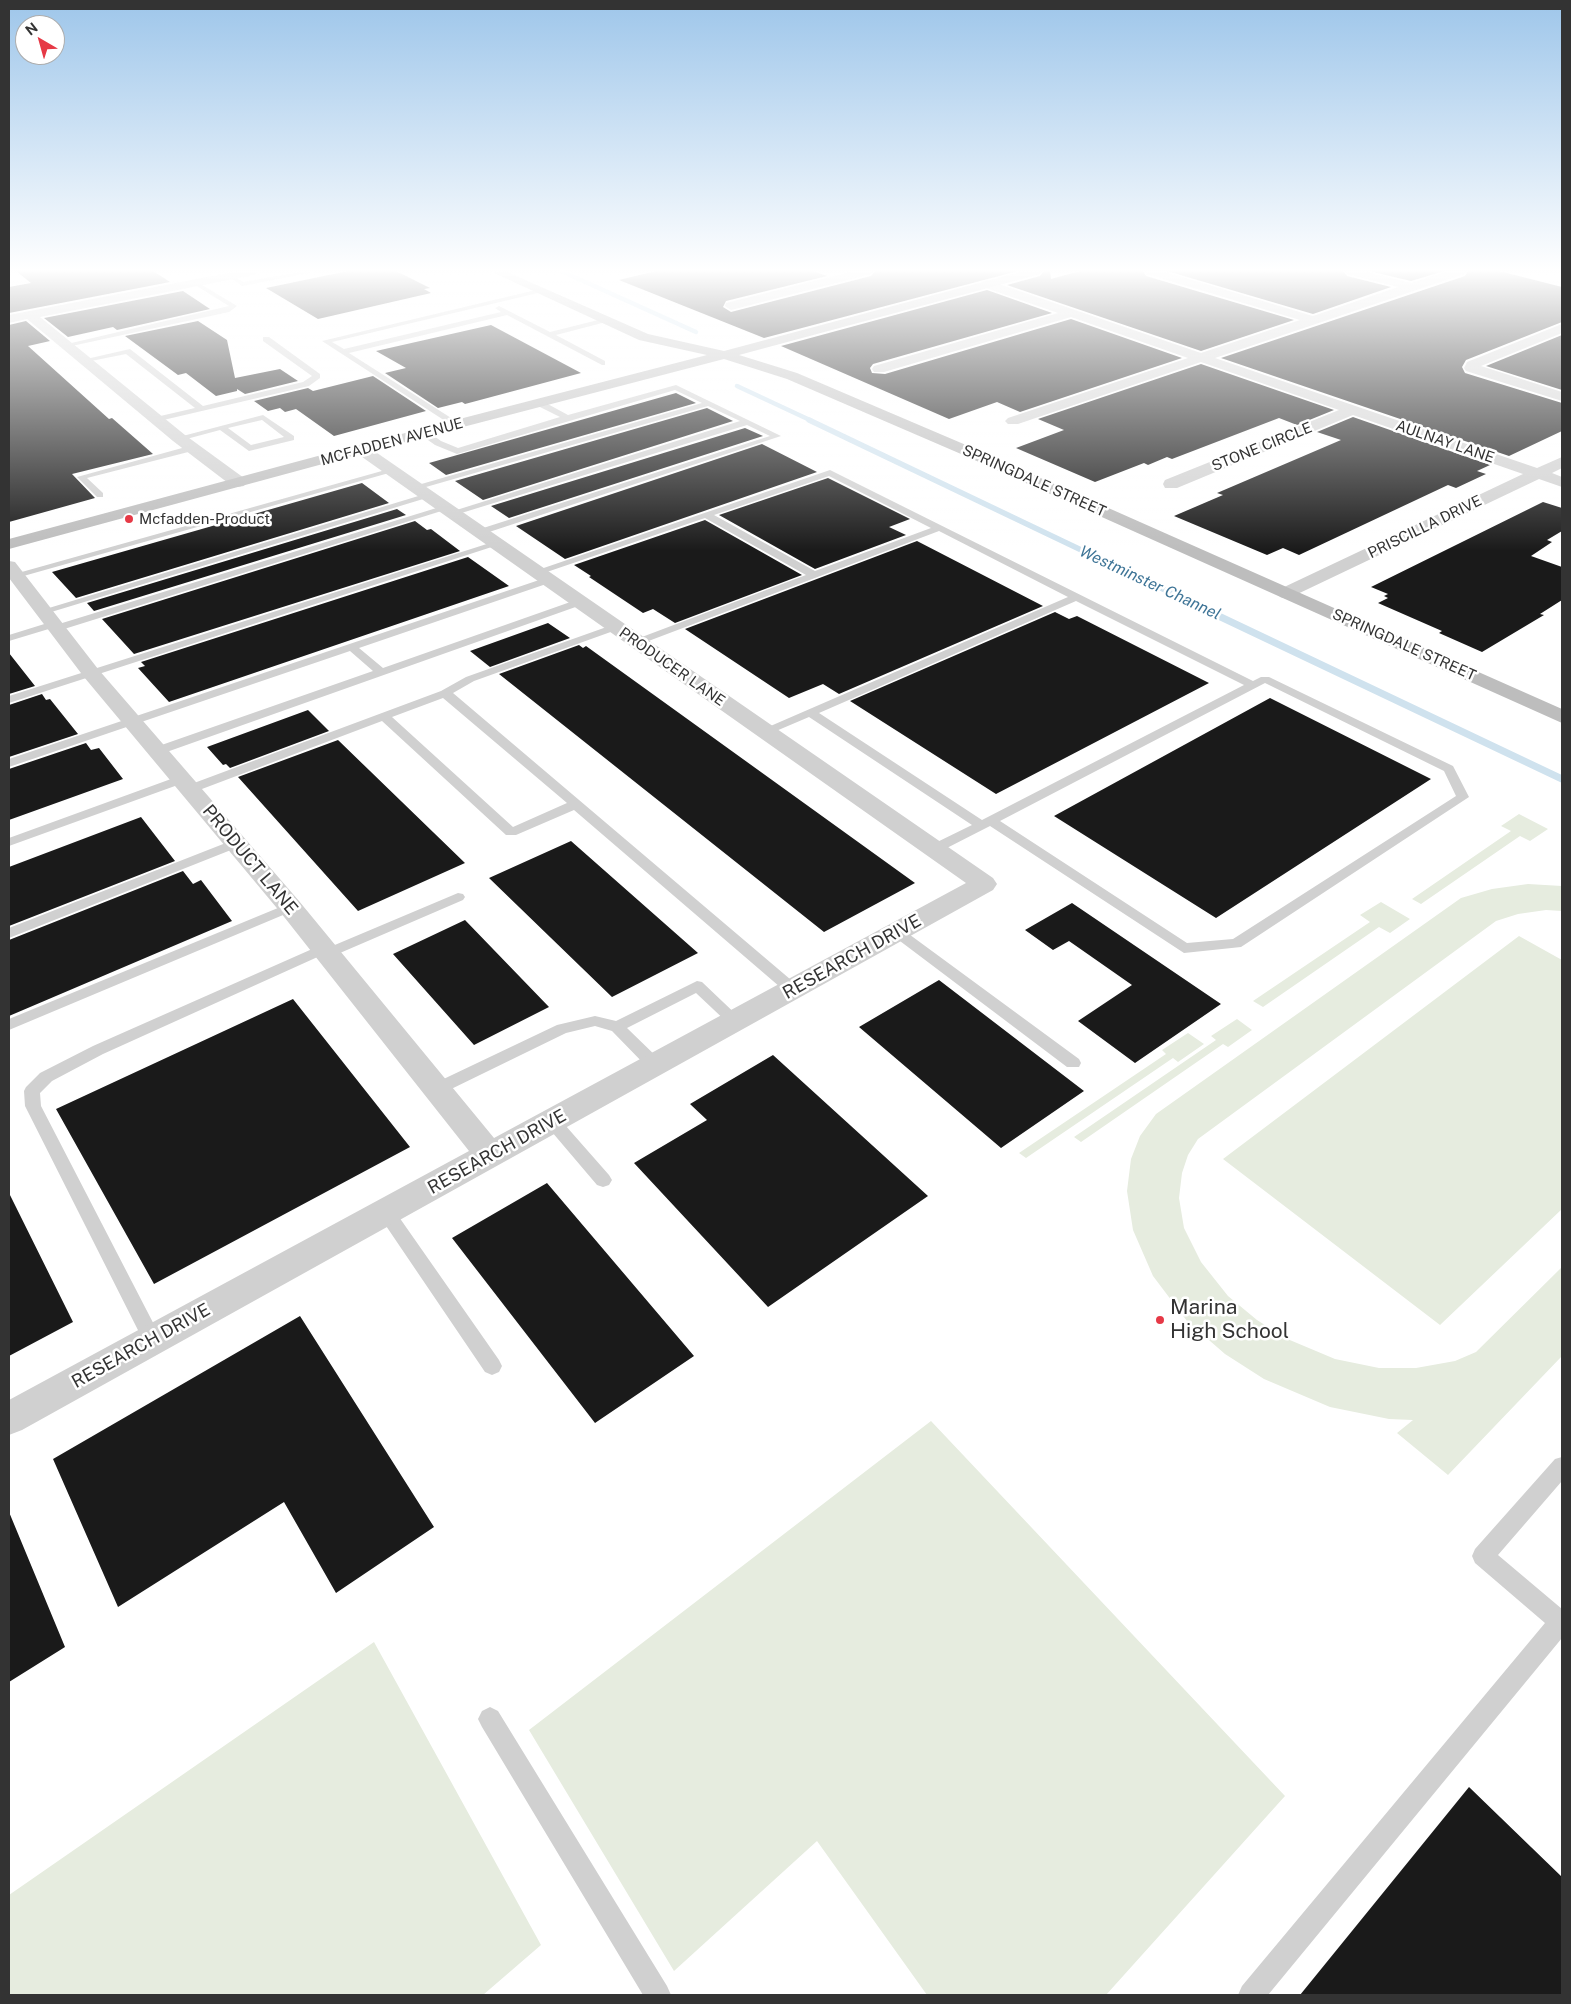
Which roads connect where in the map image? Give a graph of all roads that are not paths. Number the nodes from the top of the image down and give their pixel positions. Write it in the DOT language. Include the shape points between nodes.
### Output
graph roads {
  1 [pos="92,365"];
  2 [pos="144,365"];
  3 [pos="301,365"];
  4 [pos="362,365"];
  5 [pos="645,365"];
  6 [pos="690,365"];
  7 [pos="755,365"];
  8 [pos="803,365"];
  9 [pos="894,365"];
  10 [pos="1182,365"];
  11 [pos="1220,365"];
  12 [pos="1473,365"];
  13 [pos="879,369"];
  14 [pos="630,381"];
  15 [pos="1562,397"];
  16 [pos="850,401"];
  17 [pos="708,403"];
  18 [pos="541,404"];
  19 [pos="202,409"];
  20 [pos="1353,410"];
  21 [pos="567,418"];
  22 [pos="159,419"];
  23 [pos="1013,421"];
  24 [pos="747,422"];
  25 [pos="456,425"];
  26 [pos="221,427"];
  27 [pos="424,433"];
  28 [pos="179,438"];
  29 [pos="193,448"];
  30 [pos="361,449"];
  31 [pos="1562,462"];
  32 [pos="392,471"];
  33 [pos="1537,474"];
  34 [pos="238,482"];
  35 [pos="1562,482"];
  36 [pos="1171,484"];
  37 [pos="422,492"];
  38 [pos="100,495"];
  39 [pos="449,511"];
  40 [pos="706,515"];
  41 [pos="939,528"];
  42 [pos="488,538"];
  43 [pos="9,544"];
  44 [pos="12,570"];
  45 [pos="814,575"];
  46 [pos="543,576"];
  47 [pos="1287,593"];
  48 [pos="1076,597"];
  49 [pos="580,602"];
  50 [pos="51,621"];
  51 [pos="616,627"];
  52 [pos="9,638"];
  53 [pos="638,642"];
  54 [pos="352,646"];
  55 [pos="380,671"];
  56 [pos="91,672"];
  57 [pos="1252,685"];
  58 [pos="445,693"];
  59 [pos="9,700"];
  60 [pos="810,712"];
  61 [pos="384,716"];
  62 [pos="1562,717"];
  63 [pos="132,721"];
  64 [pos="765,731"];
  65 [pos="157,750"];
  66 [pos="9,762"];
  67 [pos="186,784"];
  68 [pos="576,804"];
  69 [pos="986,823"];
  70 [pos="9,842"];
  71 [pos="236,843"];
  72 [pos="934,849"];
  73 [pos="984,884"];
  74 [pos="458,897"];
  75 [pos="290,907"];
  76 [pos="897,932"];
  77 [pos="9,933"];
  78 [pos="326,951"];
  79 [pos="792,989"];
  80 [pos="735,1021"];
  81 [pos="9,1026"];
  82 [pos="617,1027"];
  83 [pos="1073,1063"];
  84 [pos="656,1065"];
  85 [pos="436,1089"];
  86 [pos="552,1121"];
  87 [pos="490,1155"];
  88 [pos="603,1180"];
  89 [pos="386,1212"];
  90 [pos="153,1340"];
  91 [pos="492,1366"];
  92 [pos="9,1418"];
  93 [pos="1562,1466"];
  94 [pos="1562,1623"];
  95 [pos="490,1719"];
  96 [pos="658,1995"];
  97 [pos="1251,1995"];
  1 -- 22 [label="street"];
  2 -- 19 [label="lane"];
  3 -- 19 [label="lane" via="317,376 306,384"];
  4 -- 25 [label="lane"];
  5 -- 14 [label="main road" via="640,374"];
  6 -- 14 [label="main road, MCFADDEN AVENUE"];
  7 -- 16 [label="main road, SPRINGDALE STREET" via="792,376"];
  8 -- 16 [label="main road" via="819,373"];
  9 -- 13 [label="street"];
  10 -- 23 [label="street"];
  11 -- 20 [label="street, AULNAY LANE"];
  12 -- 15 [label="street" via="1471,368"];
  14 -- 18 [label="main road, MCFADDEN AVENUE"];
  16 -- 47 [label="main road, SPRINGDALE STREET"];
  17 -- 21 [label="lane" via="676,387"];
  17 -- 24 [label="lane"];
  17 -- 37 [label="lane"];
  18 -- 21 [label="lane"];
  18 -- 25 [label="main road, MCFADDEN AVENUE"];
  19 -- 22 [label="lane"];
  20 -- 33 [label="street, AULNAY LANE"];
  20 -- 36 [label="street, STONE CIRCLE"];
  21 -- 27 [label="lane" via="457,451"];
  22 -- 28 [label="street"];
  24 -- 39 [label="lane"];
  24 -- 42 [label="lane" via="777,436"];
  25 -- 27 [label="main road, MCFADDEN AVENUE"];
  26 -- 26 [label="lane" via="263,417 291,438 248,448"];
  26 -- 28 [label="lane"];
  27 -- 30 [label="main road, MCFADDEN AVENUE"];
  28 -- 29 [label="street"];
  29 -- 34 [label="street"];
  29 -- 38 [label="lane" via="81,477"];
  30 -- 32 [label="street, PRODUCER LANE"];
  30 -- 34 [label="main road, MCFADDEN AVENUE"];
  31 -- 33 [label="street, PRISCILLA DRIVE"];
  32 -- 37 [label="street, PRODUCER LANE"];
  32 -- 44 [label="lane"];
  33 -- 35 [label="street, AULNAY LANE"];
  33 -- 47 [label="street, PRISCILLA DRIVE"];
  34 -- 43 [label="main road, MCFADDEN AVENUE"];
  37 -- 39 [label="street, PRODUCER LANE"];
  37 -- 50 [label="lane"];
  39 -- 42 [label="street, PRODUCER LANE"];
  39 -- 50 [label="lane"];
  40 -- 41 [label="lane" via="830,473"];
  40 -- 45 [label="lane"];
  40 -- 46 [label="lane"];
  41 -- 45 [label="lane"];
  41 -- 48 [label="lane"];
  42 -- 46 [label="street, PRODUCER LANE"];
  42 -- 56 [label="lane"];
  44 -- 50 [label="street, PRODUCT LANE"];
  45 -- 53 [label="lane"];
  46 -- 49 [label="street, PRODUCER LANE"];
  46 -- 54 [label="lane"];
  47 -- 62 [label="main road, SPRINGDALE STREET"];
  48 -- 57 [label="lane"];
  48 -- 60 [label="lane"];
  49 -- 51 [label="street, PRODUCER LANE"];
  49 -- 55 [label="lane"];
  50 -- 52 [label="lane"];
  50 -- 56 [label="street, PRODUCT LANE"];
  51 -- 53 [label="street, PRODUCER LANE"];
  51 -- 58 [label="lane" via="470,679"];
  53 -- 64 [label="street, PRODUCER LANE"];
  54 -- 55 [label="lane"];
  54 -- 63 [label="lane"];
  55 -- 65 [label="lane"];
  56 -- 59 [label="lane"];
  56 -- 63 [label="street, PRODUCT LANE"];
  57 -- 69 [label="lane"];
  57 -- 69 [label="lane" via="1265,679 1449,769 1463,797 1236,944 1184,948"];
  58 -- 61 [label="lane"];
  58 -- 68 [label="lane"];
  60 -- 64 [label="lane"];
  60 -- 69 [label="lane"];
  61 -- 67 [label="lane"];
  61 -- 68 [label="lane" via="511,832"];
  63 -- 65 [label="street, PRODUCT LANE"];
  63 -- 66 [label="lane"];
  64 -- 72 [label="street, PRODUCER LANE"];
  65 -- 67 [label="street, PRODUCT LANE"];
  67 -- 70 [label="lane"];
  67 -- 71 [label="street, PRODUCT LANE"];
  68 -- 79 [label="lane"];
  69 -- 72 [label="lane"];
  71 -- 75 [label="street, PRODUCT LANE"];
  71 -- 77 [label="lane"];
  72 -- 73 [label="street, PRODUCER LANE"];
  73 -- 76 [label="street, RESEARCH DRIVE"];
  74 -- 78 [label="lane"];
  75 -- 78 [label="street, PRODUCT LANE"];
  75 -- 81 [label="lane"];
  76 -- 79 [label="street, RESEARCH DRIVE"];
  76 -- 83 [label="lane"];
  78 -- 85 [label="street, PRODUCT LANE"];
  78 -- 90 [label="lane" via="98,1050 46,1077 32,1091 33,1106"];
  79 -- 80 [label="street, RESEARCH DRIVE"];
  80 -- 82 [label="lane" via="697,986"];
  80 -- 84 [label="street, RESEARCH DRIVE"];
  82 -- 84 [label="lane"];
  82 -- 85 [label="lane" via="595,1021 562,1029"];
  84 -- 86 [label="street, RESEARCH DRIVE"];
  85 -- 87 [label="street, PRODUCT LANE"];
  86 -- 87 [label="street, RESEARCH DRIVE"];
  86 -- 88 [label="lane"];
  87 -- 89 [label="street, RESEARCH DRIVE"];
  89 -- 90 [label="street, RESEARCH DRIVE"];
  89 -- 91 [label="lane"];
  90 -- 92 [label="street, RESEARCH DRIVE"];
  93 -- 94 [label="lane" via="1483,1556"];
  94 -- 97 [label="lane"];
  95 -- 96 [label="lane"];
}
